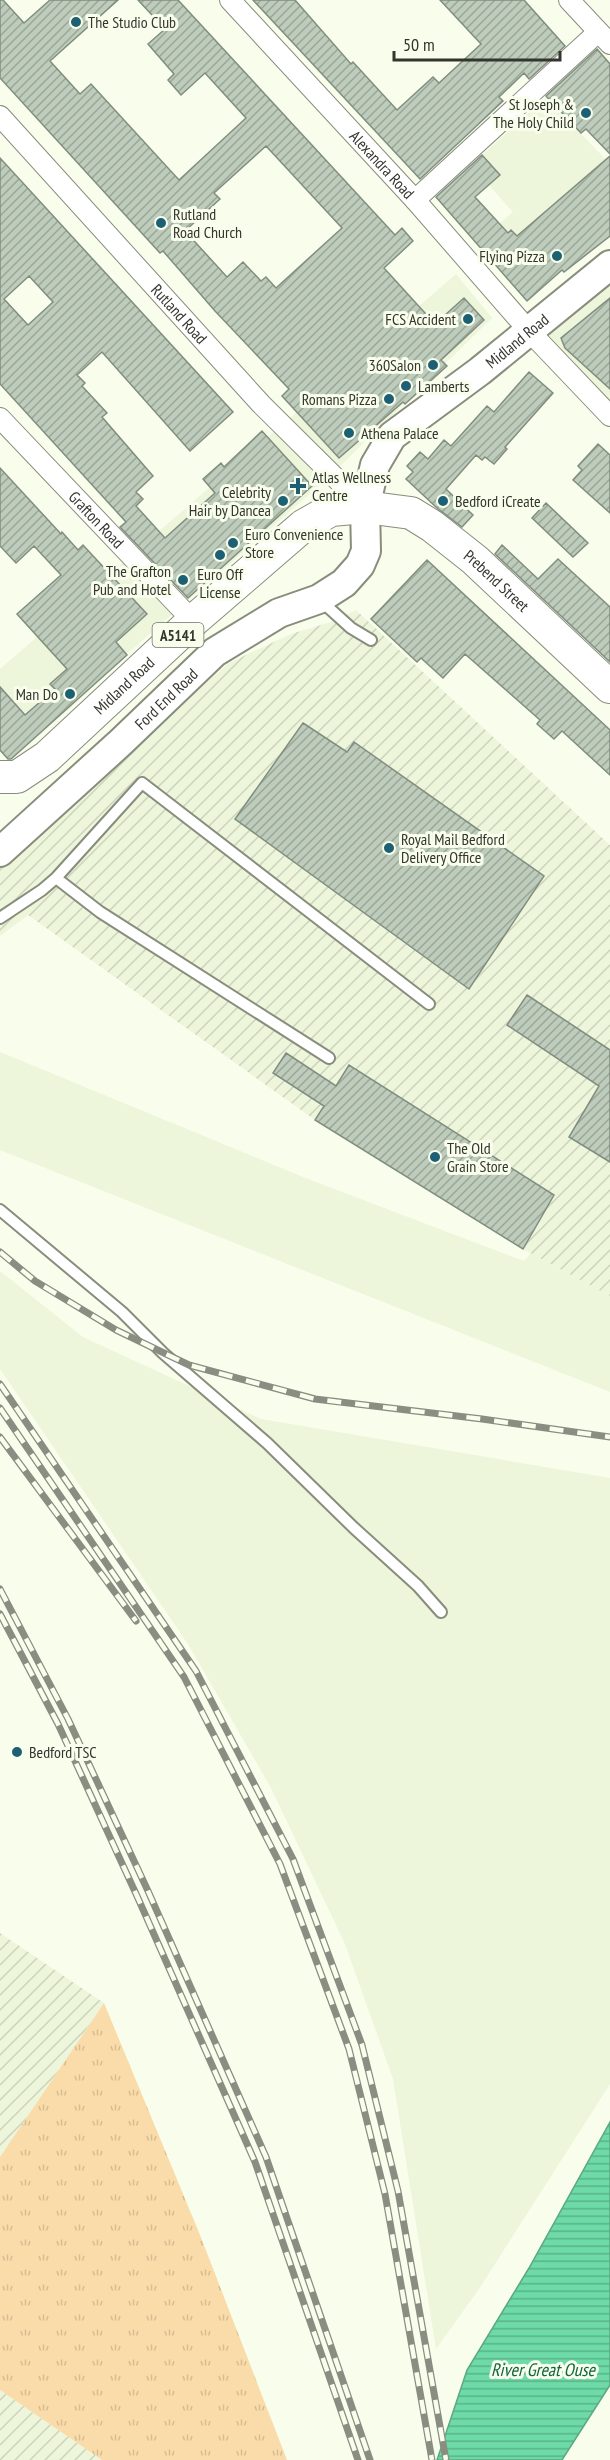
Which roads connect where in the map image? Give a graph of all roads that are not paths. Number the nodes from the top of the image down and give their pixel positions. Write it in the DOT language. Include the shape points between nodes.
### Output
graph roads {
  1 [pos="230,0"];
  2 [pos="569,0"];
  3 [pos="604,38"];
  4 [pos="0,116"];
  5 [pos="416,200"];
  6 [pos="610,265"];
  7 [pos="529,331"];
  8 [pos="610,416"];
  9 [pos="0,418"];
  10 [pos="365,507"];
  11 [pos="319,599"];
  12 [pos="193,621"];
  13 [pos="371,640"];
  14 [pos="610,687"];
  15 [pos="0,777"];
  16 [pos="0,852"];
  17 [pos="56,878"];
  18 [pos="0,918"];
  19 [pos="429,1004"];
  20 [pos="329,1058"];
  21 [pos="0,1210"];
  22 [pos="441,1612"];
  1 -- 5 [label="street, Alexandra Road"];
  2 -- 3 [label="street"];
  3 -- 5 [label="street"];
  4 -- 10 [label="street, Rutland Road" via="261,404"];
  5 -- 7 [label="street, Alexandra Road"];
  6 -- 7 [label="street, Midland Road"];
  7 -- 8 [label="street, Alexandra Road"];
  7 -- 10 [label="street, Midland Road" via="393,436 375,465"];
  9 -- 12 [label="street, Grafton Road"];
  10 -- 11 [label="street, Ford End Road" via="366,551 360,565 344,583"];
  10 -- 12 [label="main road, Midland Road / A5141" via="331,510 303,526"];
  10 -- 14 [label="main road, Prebend Street / A5141" via="411,513 432,526 475,560"];
  11 -- 13 [label="lane"];
  11 -- 16 [label="street, Ford End Road" via="279,613 215,652"];
  12 -- 15 [label="main road, Midland Road / A5141" via="46,757 17,777"];
  17 -- 18 [label="lane"];
  17 -- 19 [label="lane" via="142,783"];
  17 -- 20 [label="lane" via="100,912"];
  21 -- 22 [label="lane" via="122,1312 267,1443"];
}
